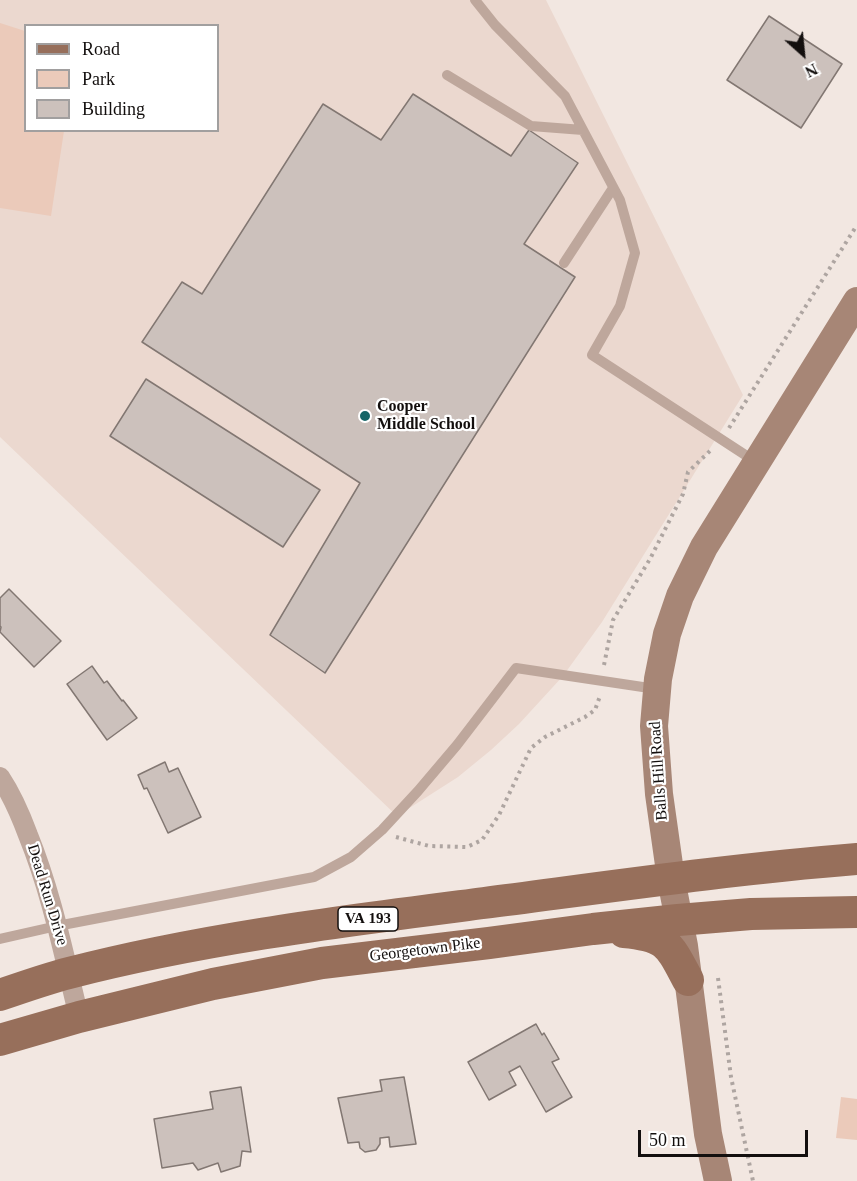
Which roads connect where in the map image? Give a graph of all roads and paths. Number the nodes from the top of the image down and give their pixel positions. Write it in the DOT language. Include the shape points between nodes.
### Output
graph roads {
  1 [pos="475,0"];
  2 [pos="447,75"];
  3 [pos="583,130"];
  4 [pos="614,188"];
  5 [pos="857,225"];
  6 [pos="564,263"];
  7 [pos="857,301"];
  8 [pos="720,439"];
  9 [pos="756,463"];
  10 [pos="602,681"];
  11 [pos="657,689"];
  12 [pos="0,777"];
  13 [pos="381,830"];
  14 [pos="857,859"];
  15 [pos="671,879"];
  16 [pos="857,912"];
  17 [pos="678,920"];
  18 [pos="57,926"];
  19 [pos="593,929"];
  20 [pos="0,939"];
  21 [pos="68,973"];
  22 [pos="703,979"];
  23 [pos="0,995"];
  24 [pos="79,1017"];
  25 [pos="0,1040"];
  26 [pos="718,1181"];
  27 [pos="753,1181"];
  1 -- 3 [label="lane" via="566,96"];
  2 -- 3 [label="lane" via="531,126"];
  3 -- 4 [label="lane"];
  4 -- 6 [label="lane"];
  4 -- 8 [label="lane" via="634,253 620,306 592,355"];
  5 -- 8 [label="path"];
  7 -- 9 [label="street, Balls Hill Road"];
  8 -- 9 [label="lane"];
  8 -- 10 [label="path" via="688,472 684,494 613,620"];
  9 -- 11 [label="street, Balls Hill Road" via="680,596 667,634"];
  10 -- 11 [label="lane"];
  10 -- 13 [label="lane" via="516,668 457,745"];
  10 -- 13 [label="path" via="595,710 531,748 482,840 467,847 429,846 400,840"];
  11 -- 15 [label="street, Balls Hill Road" via="656,766"];
  12 -- 18 [label="street, Dead Run Drive" via="38,860"];
  13 -- 18 [label="lane" via="351,857 314,877"];
  14 -- 15 [label="main road, VA 193"];
  15 -- 17 [label="street, Balls Hill Road"];
  15 -- 21 [label="main road, VA 193" via="210,942"];
  16 -- 17 [label="main road, Georgetown Pike / VA 193"];
  17 -- 19 [label="main road, Georgetown Pike / VA 193"];
  17 -- 22 [label="street, Balls Hill Road"];
  18 -- 20 [label="lane"];
  18 -- 21 [label="street, Dead Run Drive"];
  19 -- 22 [label="main road" via="656,938"];
  19 -- 24 [label="main road, Georgetown Pike / VA 193" via="300,966"];
  21 -- 23 [label="main road, VA 193"];
  21 -- 24 [label="street, Dead Run Drive"];
  22 -- 26 [label="street, Balls Hill Road" via="708,1134"];
  22 -- 27 [label="path" via="731,1077"];
  24 -- 25 [label="main road, Georgetown Pike / VA 193"];
}
